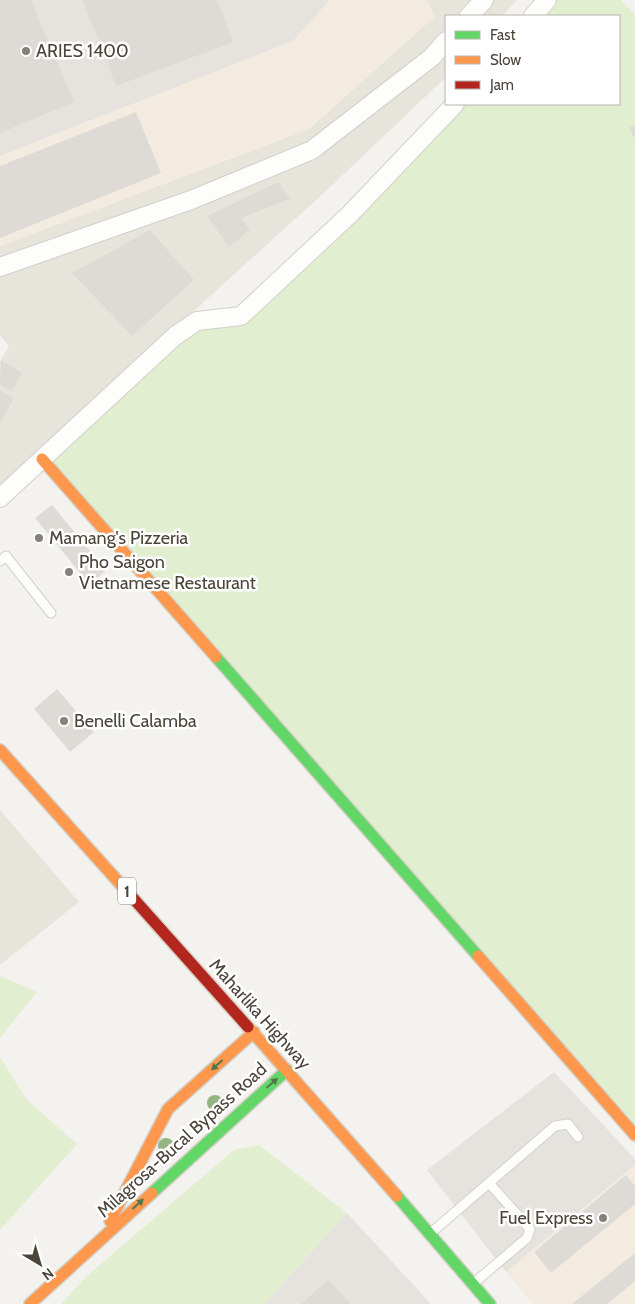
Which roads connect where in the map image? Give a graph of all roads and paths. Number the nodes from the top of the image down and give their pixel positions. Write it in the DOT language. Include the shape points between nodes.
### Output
graph roads {
  1 [pos="484,0"];
  2 [pos="547,0"];
  3 [pos="470,15"];
  4 [pos="534,15"];
  5 [pos="445,42"];
  6 [pos="454,105"];
  7 [pos="0,267"];
  8 [pos="42,459"];
  9 [pos="0,498"];
  10 [pos="0,561"];
  11 [pos="51,614"];
  12 [pos="0,750"];
  13 [pos="254,1032"];
  14 [pos="286,1070"];
  15 [pos="635,1135"];
  16 [pos="578,1137"];
  17 [pos="489,1183"];
  18 [pos="430,1234"];
  19 [pos="102,1236"];
  20 [pos="472,1285"];
  21 [pos="30,1304"];
  22 [pos="490,1304"];
  1 -- 3 [label="street"];
  2 -- 4 [label="street"];
  5 -- 7 [label="street" via="432,57 312,150 191,200"];
  6 -- 8 [label="street" via="350,214 241,316 197,321 175,336"];
  8 -- 9 [label="street"];
  8 -- 15 [label="main road"];
  10 -- 11 [label="lane" via="6,556"];
  12 -- 13 [label="main road, Maharlika Highway / 1"];
  13 -- 14 [label="main road, Maharlika Highway / 1"];
  13 -- 19 [label="main road, Milagrosa-Bucal Bypass Road, one-way" via="168,1109"];
  14 -- 18 [label="main road, Maharlika Highway / 1"];
  19 -- 14 [label="main road, Milagrosa-Bucal Bypass Road, one-way"];
  16 -- 17 [label="lane" via="568,1124 555,1126"];
  17 -- 18 [label="lane"];
  17 -- 20 [label="lane" via="530,1229 526,1238"];
  18 -- 20 [label="main road, Maharlika Highway / 1"];
  19 -- 21 [label="main road, Milagrosa-Bucal Bypass Road"];
  20 -- 22 [label="main road, Maharlika Highway / 1"];
}
